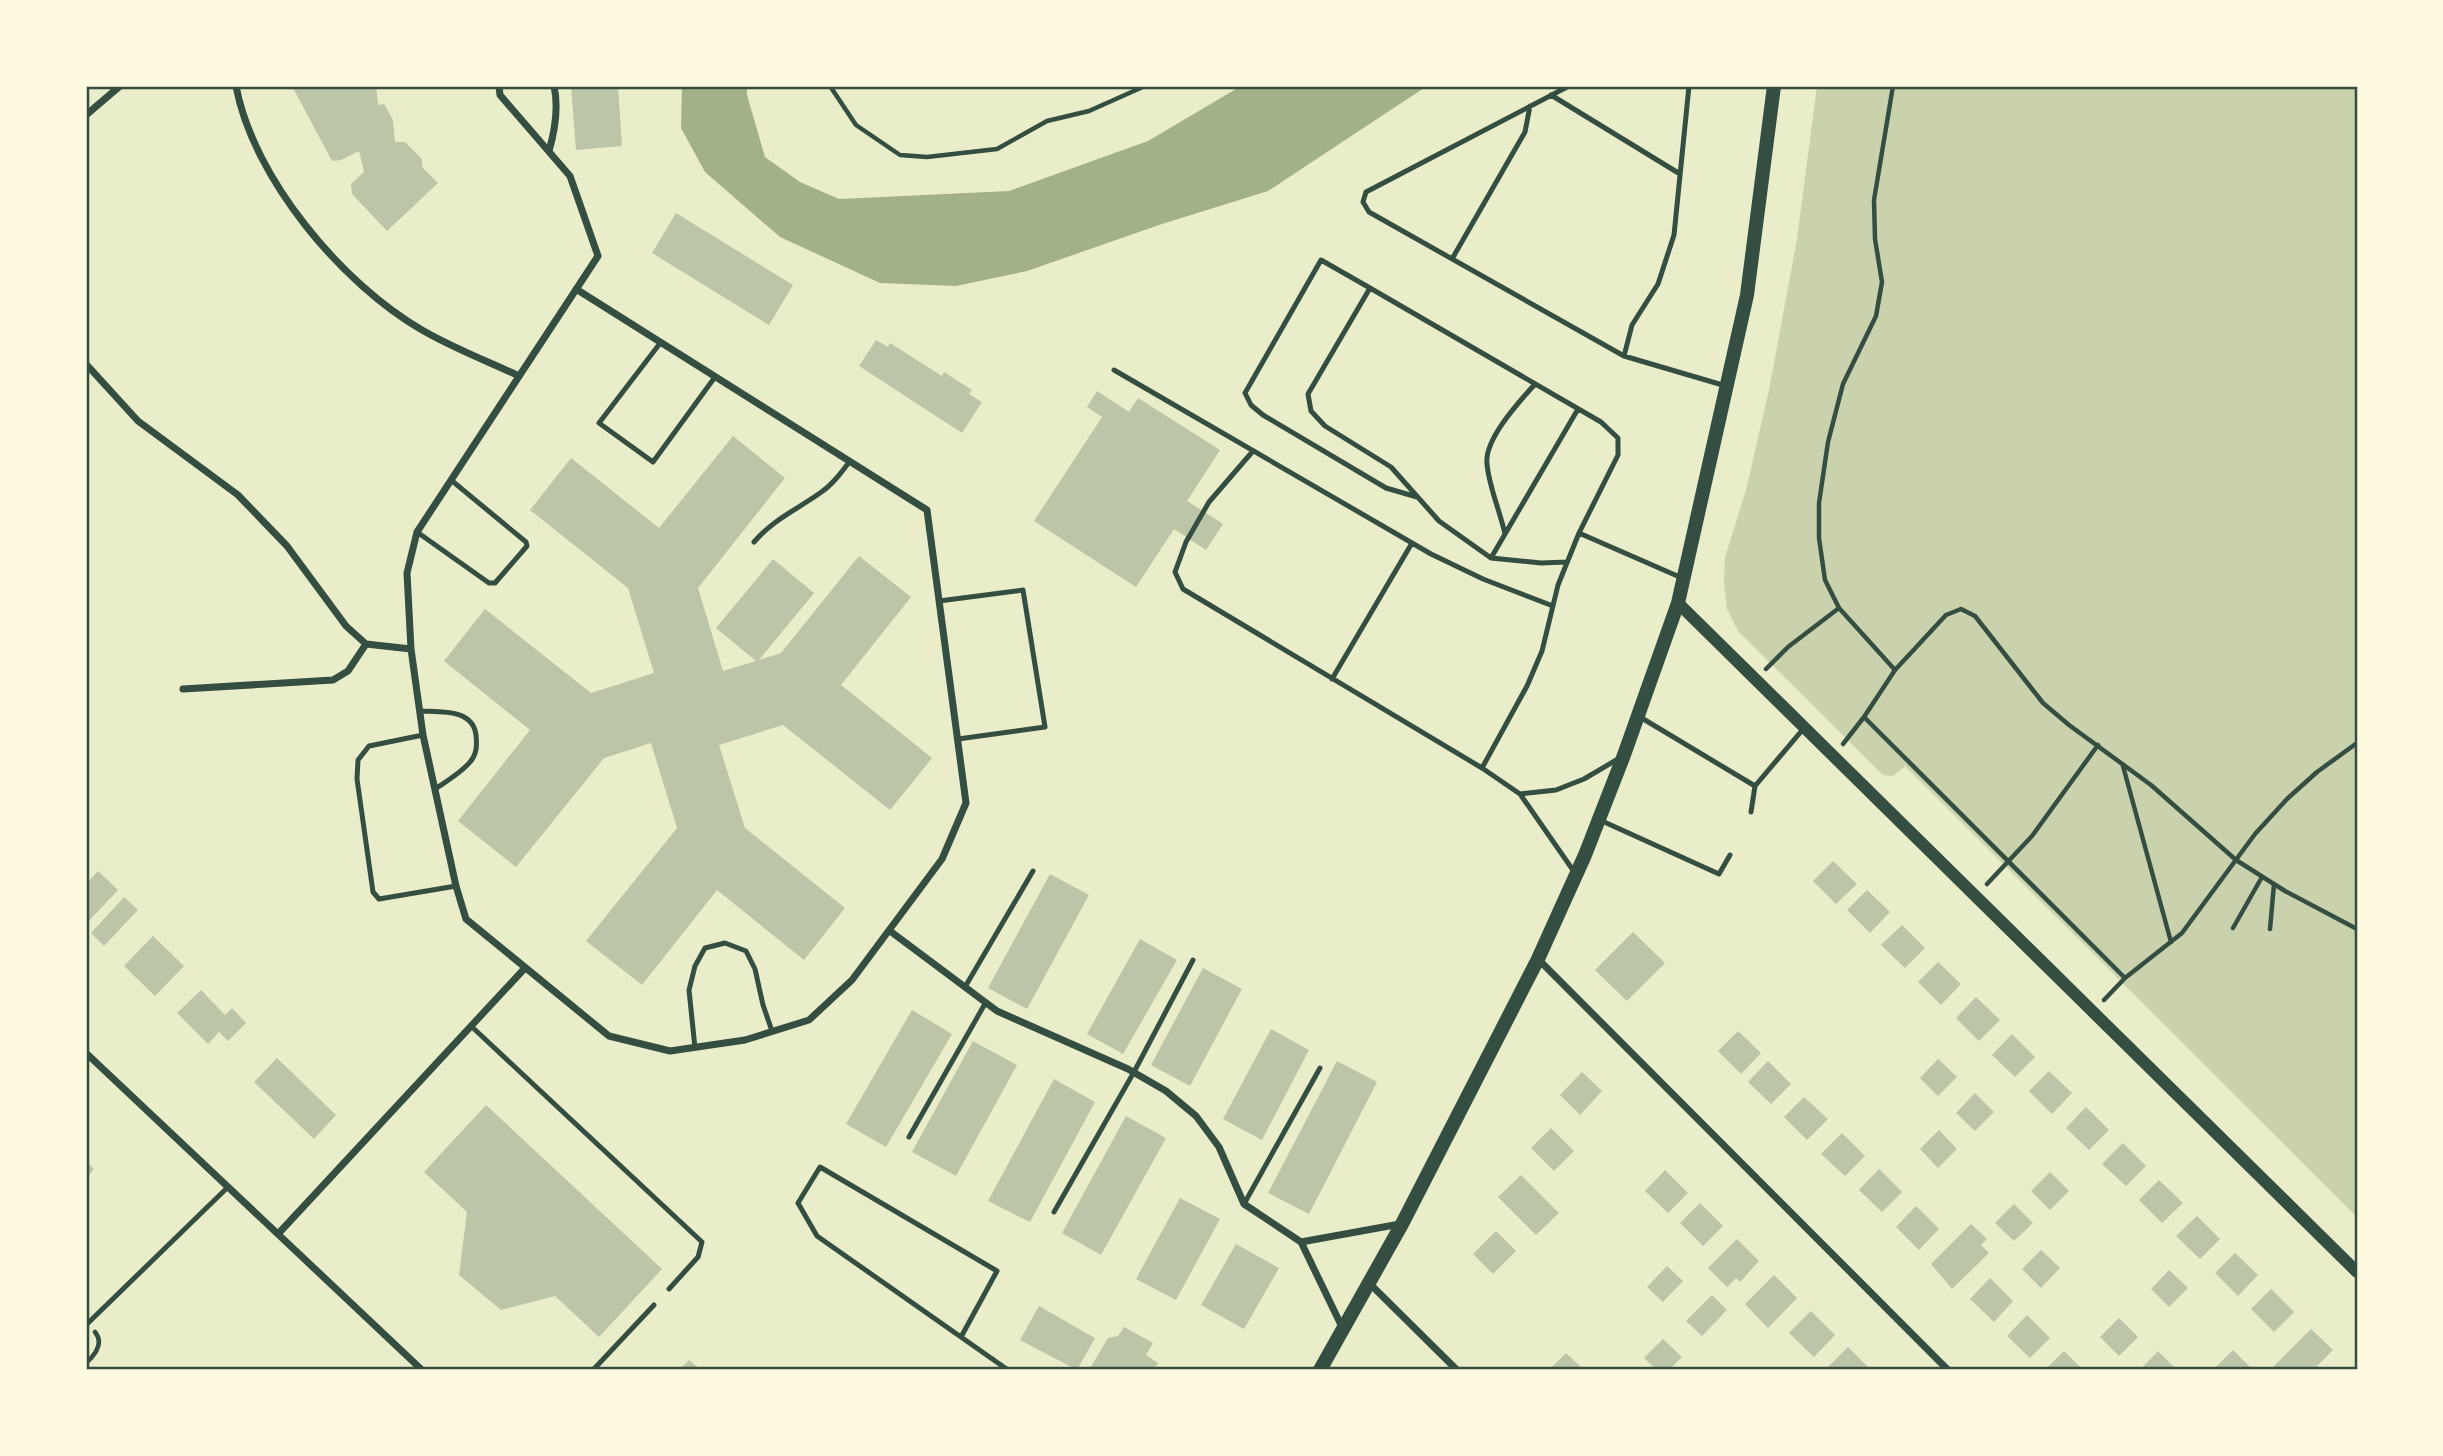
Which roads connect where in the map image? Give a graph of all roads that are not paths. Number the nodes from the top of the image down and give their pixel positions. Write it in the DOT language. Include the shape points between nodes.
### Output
graph roads {
  1 [pos="120,86"];
  2 [pos="236,86"];
  3 [pos="499,86"];
  4 [pos="555,86"];
  5 [pos="1569,86"];
  6 [pos="1689,86"];
  7 [pos="1773,86"];
  8 [pos="1550,95"];
  9 [pos="1530,106"];
  10 [pos="86,115"];
  11 [pos="549,151"];
  12 [pos="1680,174"];
  13 [pos="1452,259"];
  14 [pos="1370,288"];
  15 [pos="576,289"];
  16 [pos="661,342"];
  17 [pos="1624,356"];
  18 [pos="86,364"];
  19 [pos="1114,370"];
  20 [pos="519,376"];
  21 [pos="715,377"];
  22 [pos="1535,384"];
  23 [pos="1726,386"];
  24 [pos="1578,409"];
  25 [pos="1252,451"];
  26 [pos="850,461"];
  27 [pos="451,480"];
  28 [pos="1418,497"];
  29 [pos="417,532"];
  30 [pos="1579,533"];
  31 [pos="1506,534"];
  32 [pos="754,542"];
  33 [pos="1412,543"];
  34 [pos="1491,558"];
  35 [pos="1567,562"];
  36 [pos="1683,578"];
  37 [pos="939,601"];
  38 [pos="1678,603"];
  39 [pos="1553,606"];
  40 [pos="366,644"];
  41 [pos="411,649"];
  42 [pos="1332,679"];
  43 [pos="183,689"];
  44 [pos="421,711"];
  45 [pos="1638,716"];
  46 [pos="1804,728"];
  47 [pos="423,735"];
  48 [pos="958,739"];
  49 [pos="1624,755"];
  50 [pos="1482,768"];
  51 [pos="1755,786"];
  52 [pos="435,789"];
  53 [pos="1520,794"];
  54 [pos="1751,812"];
  55 [pos="1599,820"];
  56 [pos="1730,855"];
  57 [pos="1033,871"];
  58 [pos="1576,874"];
  59 [pos="456,886"];
  60 [pos="890,931"];
  61 [pos="1538,959"];
  62 [pos="1193,960"];
  63 [pos="525,968"];
  64 [pos="965,987"];
  65 [pos="986,1002"];
  66 [pos="471,1027"];
  67 [pos="772,1031"];
  68 [pos="695,1048"];
  69 [pos="86,1053"];
  70 [pos="1320,1068"];
  71 [pos="1134,1072"];
  72 [pos="909,1137"];
  73 [pos="228,1188"];
  74 [pos="1244,1204"];
  75 [pos="1054,1212"];
  76 [pos="1402,1224"];
  77 [pos="278,1234"];
  78 [pos="1301,1242"];
  79 [pos="2357,1272"];
  80 [pos="1369,1283"];
  81 [pos="669,1289"];
  82 [pos="654,1305"];
  83 [pos="87,1324"];
  84 [pos="1343,1328"];
  85 [pos="961,1337"];
  86 [pos="422,1370"];
  87 [pos="593,1370"];
  88 [pos="1008,1370"];
  89 [pos="1320,1370"];
  90 [pos="1457,1370"];
  91 [pos="1948,1370"];
  1 -- 10 [label="street"];
  2 -- 20 [label="street" via="240,107 277,184 310,233 344,269 422,330"];
  3 -- 11 [label="street" via="500,94"];
  4 -- 11 [label="street" via="555,128"];
  5 -- 8 [label="lane"];
  6 -- 12 [label="lane"];
  7 -- 23 [label="main road" via="1747,295"];
  8 -- 9 [label="lane"];
  8 -- 12 [label="lane"];
  9 -- 13 [label="lane" via="1525,132"];
  9 -- 13 [label="lane" via="1366,192 1363,202 1368,212"];
  11 -- 15 [label="street" via="570,176 598,256"];
  12 -- 17 [label="lane" via="1674,235 1658,284 1632,324"];
  13 -- 17 [label="lane"];
  14 -- 22 [label="lane"];
  14 -- 28 [label="lane" via="1308,394 1311,411 1325,426 1391,467"];
  14 -- 28 [label="lane" via="1321,261 1245,393 1263,415 1386,488"];
  15 -- 16 [label="street"];
  15 -- 20 [label="street"];
  16 -- 21 [label="street"];
  16 -- 21 [label="lane" via="599,424 653,462"];
  17 -- 23 [label="lane"];
  18 -- 40 [label="street" via="138,421 238,495 287,546 346,626"];
  19 -- 25 [label="lane"];
  20 -- 27 [label="street"];
  21 -- 26 [label="street"];
  22 -- 24 [label="lane"];
  22 -- 31 [label="lane" via="1494,438 1486,461"];
  23 -- 36 [label="main road"];
  24 -- 30 [label="lane" via="1618,439 1618,455"];
  24 -- 31 [label="lane"];
  25 -- 33 [label="lane"];
  25 -- 42 [label="lane" via="1209,502 1175,572 1183,589"];
  26 -- 32 [label="lane" via="832,483 782,516"];
  26 -- 37 [label="street" via="928,510"];
  27 -- 29 [label="street"];
  27 -- 29 [label="lane" via="527,546 495,583 489,583"];
  28 -- 34 [label="lane" via="1439,522"];
  29 -- 41 [label="street" via="407,573"];
  30 -- 35 [label="lane"];
  30 -- 36 [label="lane"];
  31 -- 34 [label="lane"];
  33 -- 39 [label="lane" via="1483,579"];
  33 -- 42 [label="lane"];
  34 -- 35 [label="lane"];
  35 -- 39 [label="lane"];
  36 -- 38 [label="main road"];
  37 -- 48 [label="street"];
  37 -- 48 [label="lane" via="1023,590 1045,727"];
  38 -- 45 [label="main road"];
  38 -- 46 [label="street"];
  39 -- 50 [label="lane" via="1527,686"];
  40 -- 41 [label="street"];
  40 -- 43 [label="street" via="348,671 333,680"];
  41 -- 44 [label="street"];
  42 -- 50 [label="lane"];
  44 -- 47 [label="street"];
  44 -- 52 [label="lane" via="452,712 468,718 475,728 477,746 472,760"];
  45 -- 49 [label="main road"];
  45 -- 51 [label="lane"];
  46 -- 51 [label="lane"];
  46 -- 79 [label="street"];
  47 -- 52 [label="street"];
  47 -- 59 [label="lane" via="369,746 358,760 373,892 379,898"];
  48 -- 60 [label="street" via="966,803 942,859"];
  49 -- 53 [label="lane" via="1556,790"];
  49 -- 55 [label="main road"];
  50 -- 53 [label="lane"];
  51 -- 54 [label="lane"];
  52 -- 59 [label="street"];
  53 -- 58 [label="lane"];
  55 -- 56 [label="lane" via="1719,874"];
  55 -- 58 [label="main road"];
  57 -- 64 [label="lane"];
  58 -- 61 [label="main road"];
  59 -- 63 [label="street" via="466,919"];
  60 -- 64 [label="street"];
  60 -- 67 [label="street" via="852,980 809,1020"];
  61 -- 76 [label="main road"];
  61 -- 91 [label="street"];
  62 -- 71 [label="lane"];
  63 -- 66 [label="street"];
  63 -- 68 [label="street" via="609,1036 670,1051"];
  64 -- 65 [label="street"];
  65 -- 71 [label="street"];
  65 -- 72 [label="lane"];
  66 -- 77 [label="street"];
  66 -- 81 [label="lane" via="702,1242 698,1257"];
  67 -- 68 [label="street"];
  67 -- 68 [label="lane" via="746,951 725,943 705,948 695,966 689,990"];
  69 -- 73 [label="street"];
  70 -- 74 [label="lane"];
  71 -- 74 [label="street" via="1195,1116 1219,1147"];
  71 -- 75 [label="lane"];
  73 -- 77 [label="street"];
  73 -- 83 [label="lane"];
  74 -- 78 [label="street"];
  76 -- 78 [label="street"];
  76 -- 80 [label="main road"];
  77 -- 86 [label="street"];
  78 -- 84 [label="street"];
  80 -- 84 [label="main road"];
  80 -- 90 [label="street"];
  82 -- 87 [label="lane"];
  84 -- 89 [label="main road"];
  85 -- 85 [label="lane" via="817,1236 798,1203 820,1167 997,1271"];
  85 -- 88 [label="lane"];
}
